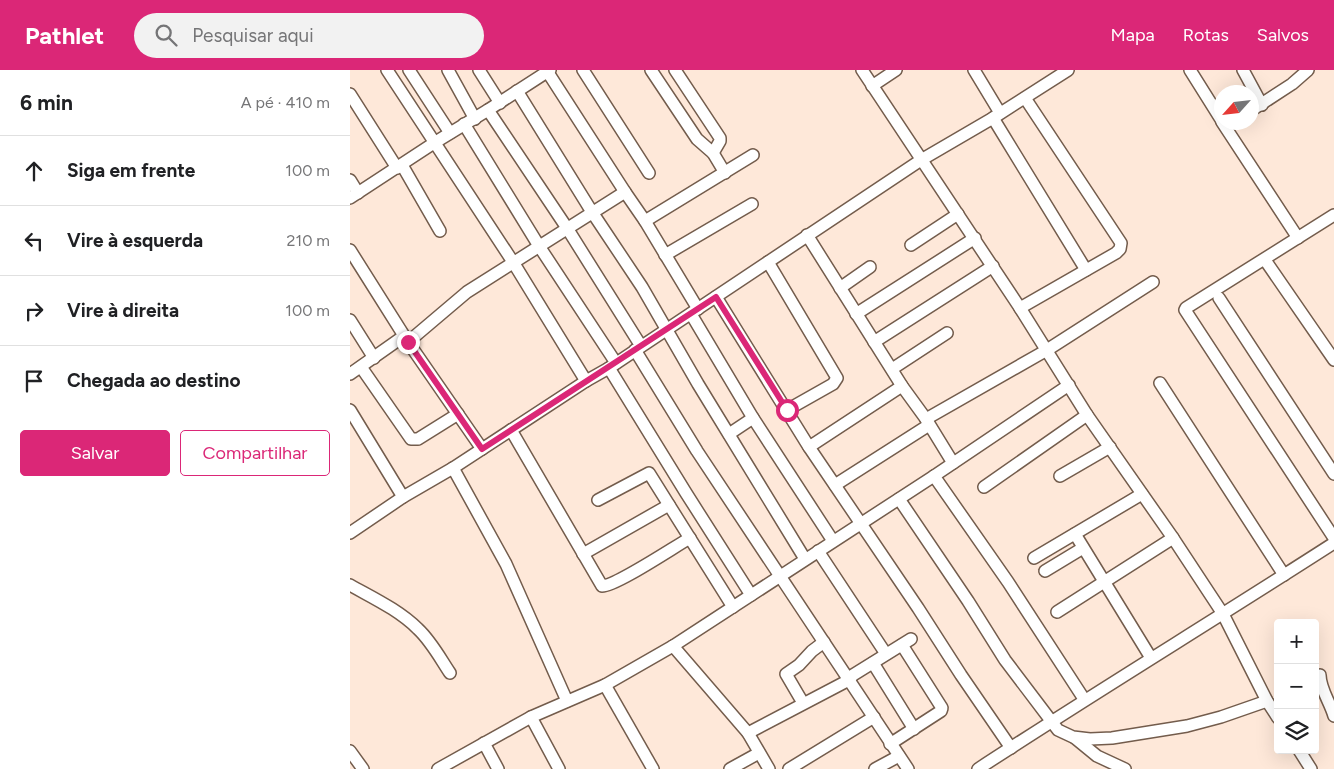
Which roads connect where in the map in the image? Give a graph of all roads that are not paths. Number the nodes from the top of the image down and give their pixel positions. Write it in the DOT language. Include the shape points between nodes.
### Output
graph roads {
  1 [pos="387,70"];
  2 [pos="409,70"];
  3 [pos="448,70"];
  4 [pos="478,70"];
  5 [pos="583,70"];
  6 [pos="651,70"];
  7 [pos="675,70"];
  8 [pos="862,70"];
  9 [pos="896,70"];
  10 [pos="974,70"];
  11 [pos="1045,70"];
  12 [pos="1068,70"];
  13 [pos="1190,70"];
  14 [pos="1243,70"];
  15 [pos="1308,70"];
  16 [pos="549,71"];
  17 [pos="1052,80"];
  18 [pos="1249,85"];
  19 [pos="872,86"];
  20 [pos="517,91"];
  21 [pos="350,94"];
  22 [pos="1025,98"];
  23 [pos="500,103"];
  24 [pos="1259,106"];
  25 [pos="1214,107"];
  26 [pos="488,110"];
  27 [pos="997,116"];
  28 [pos="475,119"];
  29 [pos="464,124"];
  30 [pos="1229,130"];
  31 [pos="450,133"];
  32 [pos="434,143"];
  33 [pos="713,153"];
  34 [pos="753,155"];
  35 [pos="921,160"];
  36 [pos="399,166"];
  37 [pos="725,173"];
  38 [pos="649,174"];
  39 [pos="350,180"];
  40 [pos="625,192"];
  41 [pos="354,196"];
  42 [pos="752,204"];
  43 [pos="592,212"];
  44 [pos="958,214"];
  45 [pos="1334,215"];
  46 [pos="645,221"];
  47 [pos="567,228"];
  48 [pos="440,231"];
  49 [pos="808,235"];
  50 [pos="974,238"];
  51 [pos="1298,238"];
  52 [pos="911,245"];
  53 [pos="539,246"];
  54 [pos="350,250"];
  55 [pos="665,255"];
  56 [pos="1264,260"];
  57 [pos="513,262"];
  58 [pos="768,262"];
  59 [pos="993,266"];
  60 [pos="870,267"];
  61 [pos="1086,270"];
  62 [pos="1153,282"];
  63 [pos="840,288"];
  64 [pos="716,297"];
  65 [pos="1219,298"];
  66 [pos="1020,308"];
  67 [pos="694,311"];
  68 [pos="856,314"];
  69 [pos="350,320"];
  70 [pos="666,330"];
  71 [pos="947,333"];
  72 [pos="406,339"];
  73 [pos="874,342"];
  74 [pos="638,348"];
  75 [pos="1048,350"];
  76 [pos="374,358"];
  77 [pos="1334,360"];
  78 [pos="612,365"];
  79 [pos="361,366"];
  80 [pos="892,369"];
  81 [pos="350,374"];
  82 [pos="586,381"];
  83 [pos="1160,383"];
  84 [pos="1069,385"];
  85 [pos="902,386"];
  86 [pos="350,410"];
  87 [pos="787,410"];
  88 [pos="458,414"];
  89 [pos="1087,415"];
  90 [pos="753,418"];
  91 [pos="928,422"];
  92 [pos="511,430"];
  93 [pos="729,434"];
  94 [pos="809,447"];
  95 [pos="1110,447"];
  96 [pos="482,449"];
  97 [pos="953,463"];
  98 [pos="453,468"];
  99 [pos="1334,474"];
  100 [pos="934,476"];
  101 [pos="1060,476"];
  102 [pos="835,484"];
  103 [pos="984,487"];
  104 [pos="1142,494"];
  105 [pos="403,497"];
  106 [pos="899,499"];
  107 [pos="598,500"];
  108 [pos="669,505"];
  109 [pos="860,524"];
  110 [pos="350,533"];
  111 [pos="1075,534"];
  112 [pos="690,538"];
  113 [pos="1173,538"];
  114 [pos="1334,538"];
  115 [pos="833,541"];
  116 [pos="1334,543"];
  117 [pos="1083,548"];
  118 [pos="818,551"];
  119 [pos="583,554"];
  120 [pos="1034,558"];
  121 [pos="806,559"];
  122 [pos="1045,571"];
  123 [pos="1284,575"];
  124 [pos="781,576"];
  125 [pos="1104,582"];
  126 [pos="350,585"];
  127 [pos="751,595"];
  128 [pos="733,607"];
  129 [pos="1057,612"];
  130 [pos="1223,614"];
  131 [pos="824,642"];
  132 [pos="673,646"];
  133 [pos="886,654"];
  134 [pos="1151,658"];
  135 [pos="873,663"];
  136 [pos="450,673"];
  137 [pos="1320,675"];
  138 [pos="849,680"];
  139 [pos="605,685"];
  140 [pos="1084,700"];
  141 [pos="567,701"];
  142 [pos="1267,701"];
  143 [pos="803,703"];
  144 [pos="1274,712"];
  145 [pos="1334,716"];
  146 [pos="531,717"];
  147 [pos="874,717"];
  148 [pos="1050,721"];
  149 [pos="914,729"];
  150 [pos="748,733"];
  151 [pos="1073,737"];
  152 [pos="484,743"];
  153 [pos="890,744"];
  154 [pos="1011,748"];
  155 [pos="350,751"];
  156 [pos="759,753"];
  157 [pos="1302,754"];
  158 [pos="899,756"];
  159 [pos="986,767"];
  160 [pos="363,769"];
  161 [pos="438,769"];
  162 [pos="498,769"];
  163 [pos="559,769"];
  164 [pos="653,769"];
  165 [pos="730,769"];
  166 [pos="769,769"];
  167 [pos="789,769"];
  168 [pos="875,769"];
  169 [pos="908,769"];
  170 [pos="1125,769"];
  171 [pos="1311,769"];
  1 -- 32 [label="street"];
  2 -- 31 [label="street"];
  3 -- 28 [label="street"];
  4 -- 23 [label="street"];
  5 -- 38 [label="street"];
  6 -- 33 [label="street" via="696,139"];
  7 -- 33 [label="street" via="720,138"];
  8 -- 19 [label="street"];
  9 -- 19 [label="street"];
  10 -- 27 [label="street"];
  11 -- 17 [label="street"];
  12 -- 17 [label="street"];
  13 -- 25 [label="street"];
  14 -- 18 [label="street"];
  15 -- 24 [label="street"];
  16 -- 20 [label="street"];
  16 -- 40 [label="street"];
  17 -- 22 [label="street"];
  19 -- 35 [label="street"];
  20 -- 23 [label="street"];
  20 -- 43 [label="street"];
  21 -- 36 [label="street"];
  22 -- 27 [label="street"];
  22 -- 61 [label="street" via="1122,243 1116,252"];
  23 -- 26 [label="street"];
  26 -- 28 [label="street"];
  26 -- 47 [label="street"];
  27 -- 35 [label="street"];
  27 -- 61 [label="street"];
  28 -- 29 [label="street"];
  29 -- 31 [label="street"];
  29 -- 53 [label="street"];
  30 -- 51 [label="street"];
  31 -- 32 [label="street"];
  32 -- 36 [label="street"];
  32 -- 57 [label="street"];
  33 -- 37 [label="street"];
  34 -- 37 [label="street"];
  35 -- 44 [label="street"];
  35 -- 49 [label="street"];
  36 -- 41 [label="street"];
  36 -- 48 [label="street"];
  37 -- 46 [label="street"];
  39 -- 41 [label="street"];
  40 -- 43 [label="street"];
  40 -- 46 [label="street"];
  42 -- 55 [label="street"];
  43 -- 47 [label="street"];
  43 -- 70 [label="street" via="642,287"];
  44 -- 50 [label="street"];
  44 -- 52 [label="street"];
  45 -- 51 [label="street"];
  46 -- 55 [label="street"];
  47 -- 53 [label="street"];
  47 -- 74 [label="street"];
  49 -- 58 [label="street"];
  49 -- 63 [label="street"];
  50 -- 59 [label="street"];
  50 -- 68 [label="street"];
  51 -- 56 [label="street"];
  53 -- 57 [label="street"];
  53 -- 78 [label="street"];
  54 -- 72 [label="street"];
  55 -- 67 [label="street"];
  56 -- 77 [label="street"];
  56 -- 114 [label="street" via="1185,310"];
  57 -- 72 [label="street"];
  57 -- 82 [label="street"];
  58 -- 64 [label="street"];
  58 -- 87 [label="street" via="837,378 833,384"];
  59 -- 66 [label="street"];
  59 -- 73 [label="street"];
  60 -- 63 [label="street"];
  61 -- 66 [label="street"];
  62 -- 75 [label="street"];
  63 -- 68 [label="street"];
  64 -- 67 [label="street"];
  64 -- 87 [label="street"];
  65 -- 99 [label="street"];
  66 -- 75 [label="street"];
  67 -- 70 [label="street"];
  67 -- 90 [label="street"];
  68 -- 73 [label="street"];
  69 -- 76 [label="street"];
  70 -- 74 [label="street"];
  70 -- 93 [label="street"];
  71 -- 80 [label="street"];
  72 -- 76 [label="street"];
  72 -- 88 [label="street"];
  73 -- 80 [label="street"];
  74 -- 78 [label="street"];
  74 -- 124 [label="street" via="697,451"];
  75 -- 84 [label="street"];
  75 -- 91 [label="street"];
  76 -- 79 [label="street"];
  78 -- 82 [label="street"];
  78 -- 127 [label="street"];
  79 -- 81 [label="street"];
  79 -- 88 [label="street" via="411,439 418,439"];
  80 -- 85 [label="street"];
  82 -- 92 [label="street"];
  83 -- 123 [label="street"];
  84 -- 89 [label="street"];
  84 -- 97 [label="street"];
  85 -- 91 [label="street"];
  85 -- 94 [label="street"];
  86 -- 105 [label="street"];
  87 -- 94 [label="street"];
  88 -- 96 [label="street"];
  89 -- 95 [label="street"];
  89 -- 103 [label="street"];
  90 -- 93 [label="street"];
  90 -- 115 [label="street"];
  91 -- 97 [label="street"];
  91 -- 102 [label="street"];
  92 -- 96 [label="street"];
  92 -- 119 [label="street"];
  93 -- 121 [label="street"];
  94 -- 102 [label="street"];
  95 -- 101 [label="street"];
  95 -- 104 [label="street"];
  96 -- 98 [label="street"];
  97 -- 100 [label="street"];
  98 -- 105 [label="street"];
  98 -- 141 [label="street" via="506,564"];
  100 -- 106 [label="street"];
  100 -- 140 [label="street" via="1008,582"];
  102 -- 109 [label="street"];
  104 -- 111 [label="street"];
  104 -- 113 [label="street"];
  105 -- 110 [label="street"];
  106 -- 109 [label="street"];
  106 -- 148 [label="street"];
  107 -- 108 [label="street" via="648,473"];
  108 -- 112 [label="street"];
  108 -- 119 [label="street"];
  109 -- 115 [label="street"];
  109 -- 154 [label="street"];
  111 -- 117 [label="street"];
  111 -- 120 [label="street"];
  112 -- 119 [label="street" via="605,587"];
  112 -- 128 [label="street"];
  113 -- 125 [label="street"];
  113 -- 130 [label="street"];
  115 -- 118 [label="street"];
  116 -- 123 [label="street"];
  117 -- 122 [label="street"];
  117 -- 125 [label="street"];
  118 -- 121 [label="street"];
  118 -- 133 [label="street"];
  121 -- 124 [label="street"];
  123 -- 130 [label="street"];
  124 -- 127 [label="street"];
  124 -- 131 [label="street"];
  125 -- 129 [label="street"];
  125 -- 134 [label="street"];
  126 -- 136 [label="street" via="418,628"];
  127 -- 128 [label="street"];
  128 -- 132 [label="street"];
  130 -- 134 [label="street"];
  130 -- 142 [label="street"];
  131 -- 138 [label="street"];
  131 -- 143 [label="street" via="786,674"];
  132 -- 139 [label="street"];
  132 -- 150 [label="street"];
  133 -- 135 [label="street"];
  133 -- 149 [label="street" via="906,642 942,708"];
  134 -- 140 [label="street"];
  135 -- 138 [label="street"];
  135 -- 149 [label="street"];
  137 -- 145 [label="street"];
  138 -- 143 [label="street"];
  138 -- 147 [label="street"];
  139 -- 141 [label="street"];
  139 -- 164 [label="street"];
  140 -- 148 [label="street"];
  141 -- 146 [label="street"];
  142 -- 144 [label="street"];
  142 -- 151 [label="street" via="1187,726 1112,738"];
  143 -- 150 [label="street"];
  146 -- 152 [label="street"];
  146 -- 163 [label="street"];
  147 -- 153 [label="street"];
  147 -- 167 [label="street"];
  148 -- 151 [label="street" via="1058,730"];
  148 -- 154 [label="street"];
  149 -- 153 [label="street"];
  150 -- 156 [label="street"];
  151 -- 170 [label="street" via="1098,756"];
  152 -- 161 [label="street"];
  152 -- 162 [label="street"];
  153 -- 158 [label="street"];
  154 -- 159 [label="street"];
  155 -- 160 [label="street"];
  156 -- 165 [label="street"];
  156 -- 166 [label="street"];
  157 -- 171 [label="street"];
  158 -- 168 [label="street"];
  158 -- 169 [label="street"];
}
